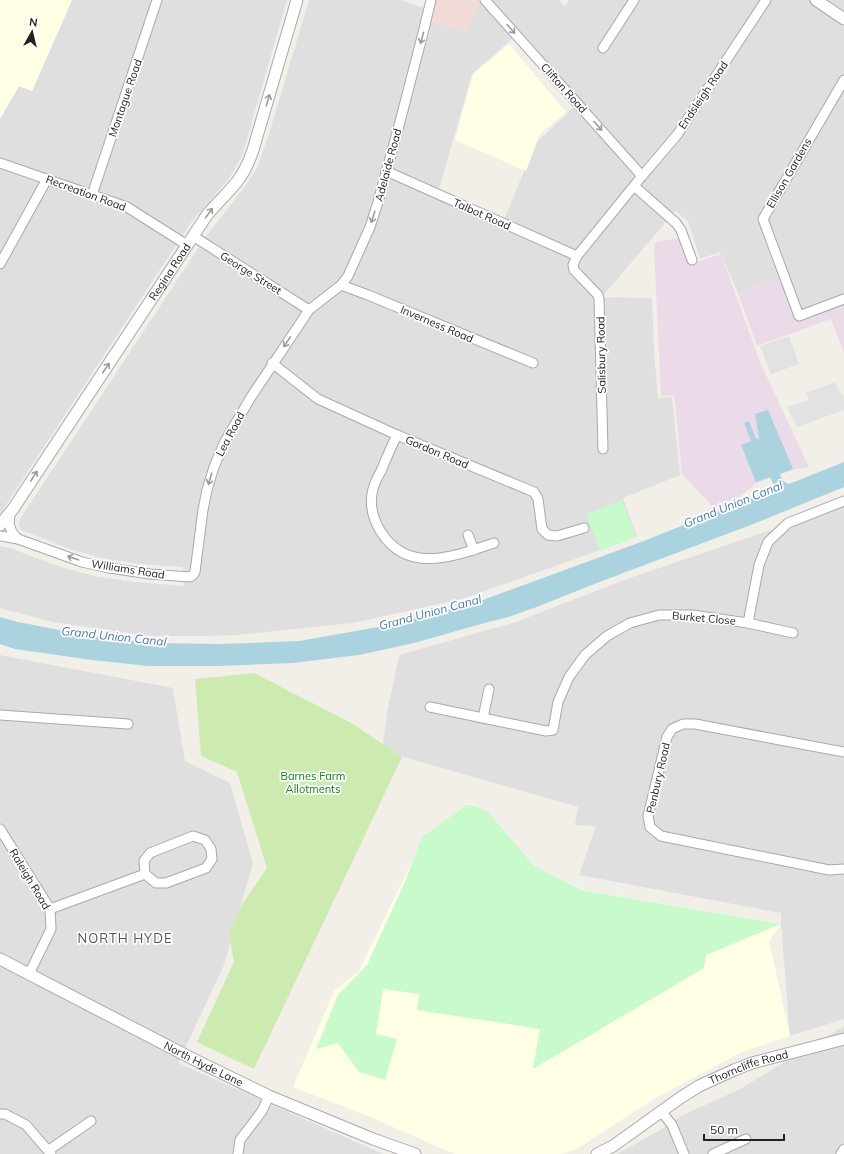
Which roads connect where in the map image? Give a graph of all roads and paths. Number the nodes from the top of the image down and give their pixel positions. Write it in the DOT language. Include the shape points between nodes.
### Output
graph roads {
  1 [pos="157,0"];
  2 [pos="297,0"];
  3 [pos="431,0"];
  4 [pos="485,0"];
  5 [pos="634,0"];
  6 [pos="766,0"];
  7 [pos="816,0"];
  8 [pos="844,19"];
  9 [pos="603,48"];
  10 [pos="844,80"];
  11 [pos="0,162"];
  12 [pos="386,171"];
  13 [pos="642,176"];
  14 [pos="47,179"];
  15 [pos="634,186"];
  16 [pos="92,195"];
  17 [pos="190,241"];
  18 [pos="577,256"];
  19 [pos="692,260"];
  20 [pos="0,264"];
  21 [pos="574,270"];
  22 [pos="341,285"];
  23 [pos="844,300"];
  24 [pos="309,310"];
  25 [pos="272,363"];
  26 [pos="533,363"];
  27 [pos="397,435"];
  28 [pos="603,450"];
  29 [pos="844,501"];
  30 [pos="12,509"];
  31 [pos="0,525"];
  32 [pos="584,528"];
  33 [pos="468,535"];
  34 [pos="0,536"];
  35 [pos="18,539"];
  36 [pos="494,544"];
  37 [pos="474,550"];
  38 [pos="193,575"];
  39 [pos="748,622"];
  40 [pos="793,633"];
  41 [pos="489,689"];
  42 [pos="430,707"];
  43 [pos="0,715"];
  44 [pos="483,718"];
  45 [pos="128,724"];
  46 [pos="844,752"];
  47 [pos="0,829"];
  48 [pos="844,869"];
  49 [pos="145,874"];
  50 [pos="50,909"];
  51 [pos="0,959"];
  52 [pos="29,974"];
  53 [pos="844,1039"];
  54 [pos="269,1096"];
  55 [pos="661,1111"];
  56 [pos="0,1114"];
  57 [pos="91,1121"];
  58 [pos="746,1139"];
  59 [pos="844,1149"];
  60 [pos="50,1152"];
  61 [pos="238,1154"];
  62 [pos="415,1154"];
  63 [pos="597,1154"];
  64 [pos="684,1154"];
  65 [pos="713,1154"];
  66 [pos="842,1154"];
  1 -- 16 [label="street, Montague Road"];
  17 -- 2 [label="street, Regina Road, one-way" via="214,207 237,183 249,161"];
  3 -- 12 [label="street, Adelaide Road, one-way"];
  4 -- 13 [label="street, Clifton Road, one-way"];
  5 -- 9 [label="street"];
  6 -- 13 [label="street, Endsleigh Road" via="677,135"];
  7 -- 8 [label="street"];
  10 -- 23 [label="street, Ellison Gardens" via="763,219 799,316"];
  11 -- 14 [label="street, Recreation Road"];
  12 -- 18 [label="street, Talbot Road"];
  12 -- 22 [label="street, Adelaide Road, one-way" via="370,227 348,276"];
  13 -- 15 [label="street, Endsleigh Road"];
  14 -- 16 [label="street, Recreation Road"];
  14 -- 20 [label="street"];
  15 -- 18 [label="street, Endsleigh Road"];
  15 -- 19 [label="street" via="676,223"];
  16 -- 17 [label="street, Recreation Road" via="132,210"];
  17 -- 24 [label="street, George Street"];
  30 -- 17 [label="street, Regina Road, one-way"];
  18 -- 21 [label="street, Endsleigh Road" via="573,265"];
  21 -- 28 [label="street, Salisbury Road" via="600,299"];
  22 -- 24 [label="street, Adelaide Road"];
  22 -- 26 [label="street, Inverness Road"];
  24 -- 25 [label="street, Lea Road, one-way"];
  25 -- 27 [label="street, Gordon Road" via="318,399"];
  25 -- 38 [label="street, Lea Road, one-way" via="236,422 214,467 203,510"];
  27 -- 32 [label="street, Gordon Road" via="534,492 538,499 542,529 548,535 557,536"];
  27 -- 37 [label="street" via="372,494 376,525 386,540 398,550 426,559 442,559"];
  29 -- 39 [label="street, Burket Close" via="788,523 768,542 758,565"];
  30 -- 31 [label="street, Regina Road"];
  30 -- 35 [label="street" via="9,525"];
  33 -- 37 [label="street"];
  34 -- 35 [label="street, Williams Road"];
  38 -- 35 [label="street, Williams Road, one-way" via="190,577 150,574 109,568 82,562"];
  36 -- 37 [label="street"];
  39 -- 40 [label="street, Burket Close"];
  39 -- 44 [label="street, Burket Close" via="692,615 659,615 630,623 607,636 585,655 569,677 558,702 553,730 546,731"];
  41 -- 44 [label="street"];
  42 -- 44 [label="street, Burket Close"];
  43 -- 45 [label="street"];
  46 -- 48 [label="street, Penbury Road" via="695,724 683,724 672,729 667,737 648,816 650,827 661,836 829,870"];
  47 -- 50 [label="street, Raleigh Road"];
  49 -- 49 [label="street" via="144,862 150,853 193,836 204,840 211,849 212,859 206,868 166,883 156,883"];
  49 -- 50 [label="street"];
  50 -- 52 [label="street, Raleigh Road" via="51,929"];
  51 -- 52 [label="street, North Hyde Lane"];
  52 -- 54 [label="street, North Hyde Lane"];
  53 -- 55 [label="street, Thorncliffe Road" via="740,1068 699,1086"];
  54 -- 61 [label="street" via="262,1111 240,1140"];
  54 -- 62 [label="street, North Hyde Lane"];
  55 -- 63 [label="street, Thorncliffe Road" via="613,1146"];
  55 -- 64 [label="street" via="672,1125"];
  56 -- 60 [label="street" via="6,1114 26,1125"];
  57 -- 60 [label="street"];
  58 -- 65 [label="street"];
  59 -- 66 [label="street"];
}
